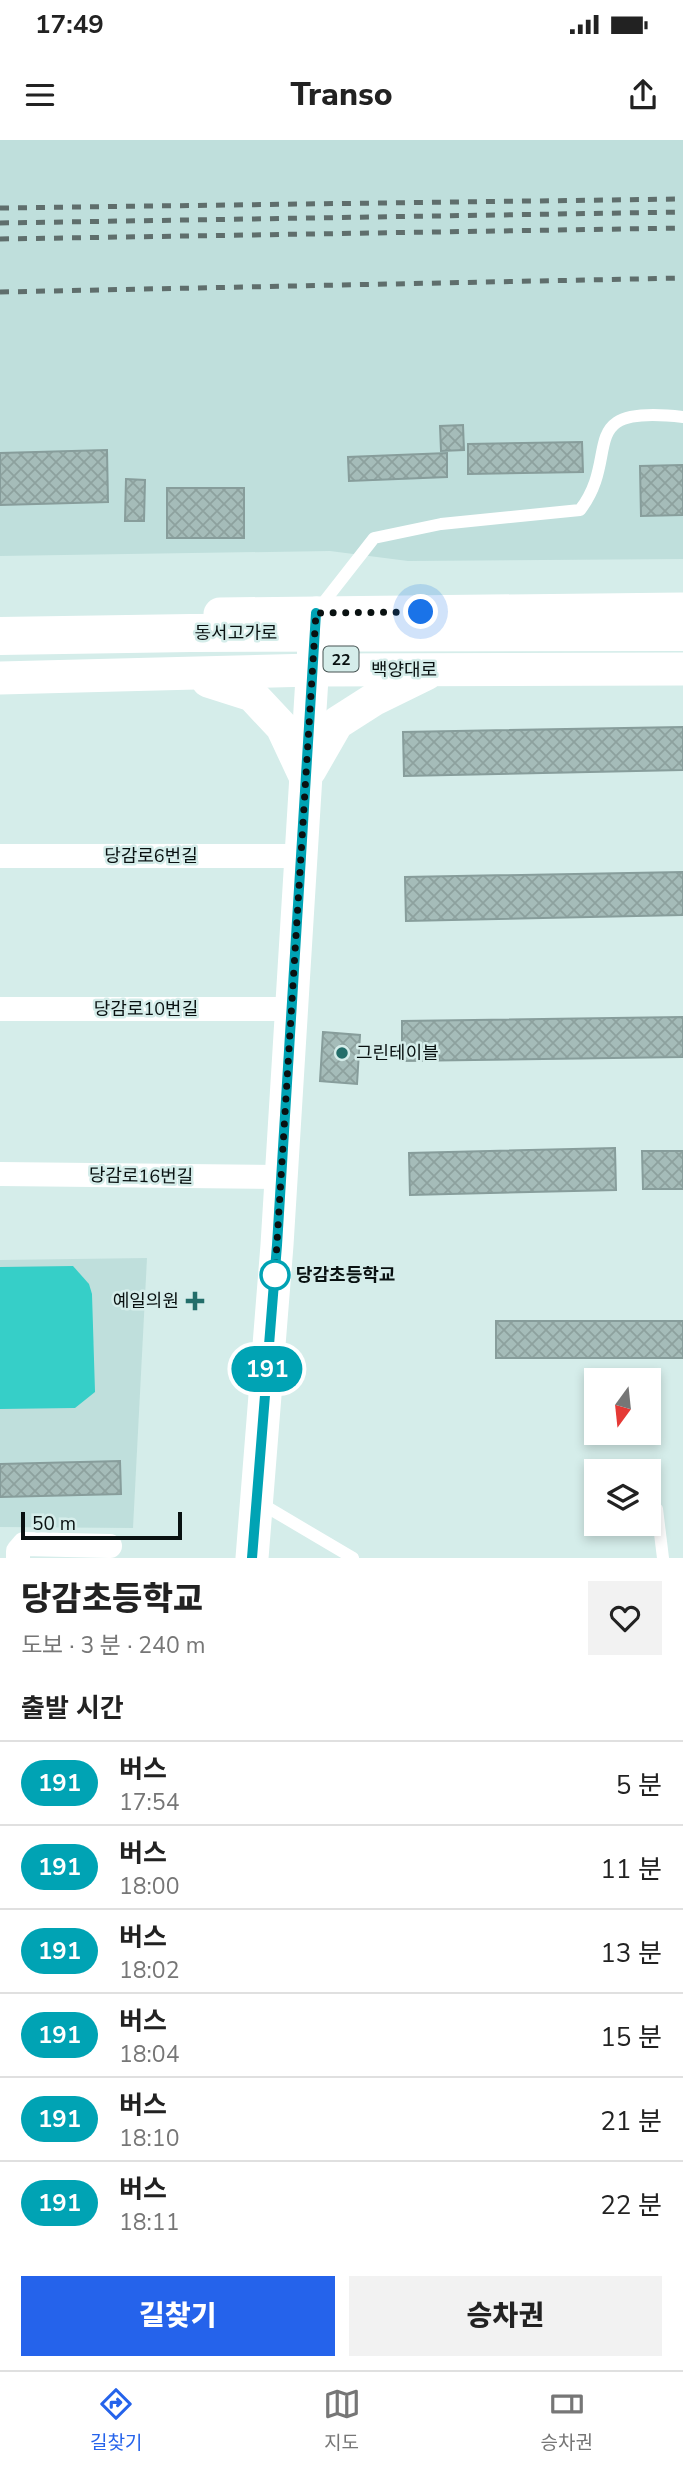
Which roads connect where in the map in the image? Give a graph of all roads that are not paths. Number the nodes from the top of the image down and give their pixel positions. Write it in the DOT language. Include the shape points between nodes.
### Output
graph roads {
  1 [pos="683,417"];
  2 [pos="683,609"];
  3 [pos="316,613"];
  4 [pos="0,617"];
  5 [pos="683,632"];
  6 [pos="0,636"];
  7 [pos="683,658"];
  8 [pos="0,662"];
  9 [pos="683,669"];
  10 [pos="313,670"];
  11 [pos="435,670"];
  12 [pos="186,673"];
  13 [pos="0,678"];
  14 [pos="306,778"];
  15 [pos="0,856"];
  16 [pos="301,856"];
  17 [pos="0,1009"];
  18 [pos="292,1009"];
  19 [pos="0,1174"];
  20 [pos="281,1177"];
  21 [pos="257,1501"];
  22 [pos="660,1536"];
  23 [pos="110,1546"];
  24 [pos="18,1558"];
  25 [pos="252,1558"];
  26 [pos="353,1558"];
  27 [pos="663,1558"];
  1 -- 3 [label="lane" via="654,414 623,418 611,426 602,445 592,494 580,510 440,524 374,538"];
  2 -- 3 [label="main road"];
  3 -- 4 [label="main road"];
  3 -- 10 [label="main road"];
  5 -- 6 [label="highway, 동서고가로 / 22"];
  7 -- 8 [label="highway, 동서고가로 / 22"];
  9 -- 11 [label="main road, 백양대로"];
  10 -- 11 [label="main road, 백양대로"];
  10 -- 12 [label="main road, 백양대로"];
  10 -- 14 [label="main road"];
  11 -- 14 [label="main road" via="337,723"];
  12 -- 13 [label="main road, 백양대로"];
  12 -- 14 [label="main road" via="252,695 282,727"];
  14 -- 16 [label="main road"];
  15 -- 16 [label="street, 당감로6번길"];
  16 -- 18 [label="main road"];
  17 -- 18 [label="street, 당감로10번길"];
  18 -- 20 [label="main road"];
  19 -- 20 [label="street, 당감로16번길"];
  20 -- 21 [label="main road"];
  21 -- 25 [label="main road"];
  21 -- 26 [label="lane"];
  22 -- 27 [label="lane"];
  23 -- 24 [label="street" via="24,1544"];
}
